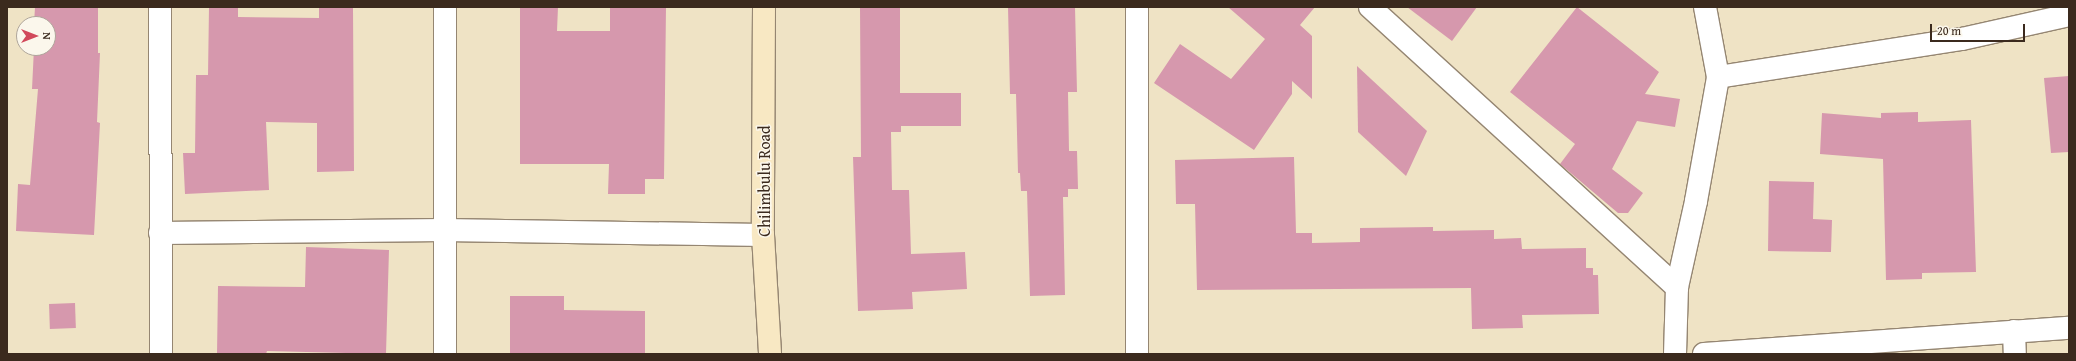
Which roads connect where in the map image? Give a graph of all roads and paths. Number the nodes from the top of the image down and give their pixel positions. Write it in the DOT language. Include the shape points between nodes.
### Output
graph roads {
  1 [pos="160,7"];
  2 [pos="445,7"];
  3 [pos="764,7"];
  4 [pos="1137,7"];
  5 [pos="1370,7"];
  6 [pos="1705,7"];
  7 [pos="2069,15"];
  8 [pos="1718,77"];
  9 [pos="444,230"];
  10 [pos="160,232"];
  11 [pos="763,235"];
  12 [pos="1677,287"];
  13 [pos="2069,328"];
  14 [pos="2014,331"];
  15 [pos="161,354"];
  16 [pos="445,354"];
  17 [pos="770,354"];
  18 [pos="1137,354"];
  19 [pos="1675,354"];
  20 [pos="1704,354"];
  21 [pos="2015,354"];
  1 -- 10 [label="street"];
  2 -- 9 [label="street"];
  3 -- 11 [label="main road, Chilimbulu Road"];
  4 -- 18 [label="street"];
  5 -- 12 [label="street"];
  6 -- 8 [label="street"];
  7 -- 8 [label="street" via="1955,40"];
  8 -- 12 [label="street" via="1696,201"];
  9 -- 10 [label="street"];
  9 -- 11 [label="street"];
  9 -- 16 [label="street"];
  10 -- 15 [label="street"];
  11 -- 17 [label="main road, Chilimbulu Road"];
  12 -- 19 [label="street"];
  13 -- 14 [label="street"];
  14 -- 20 [label="street"];
  14 -- 21 [label="street"];
}
